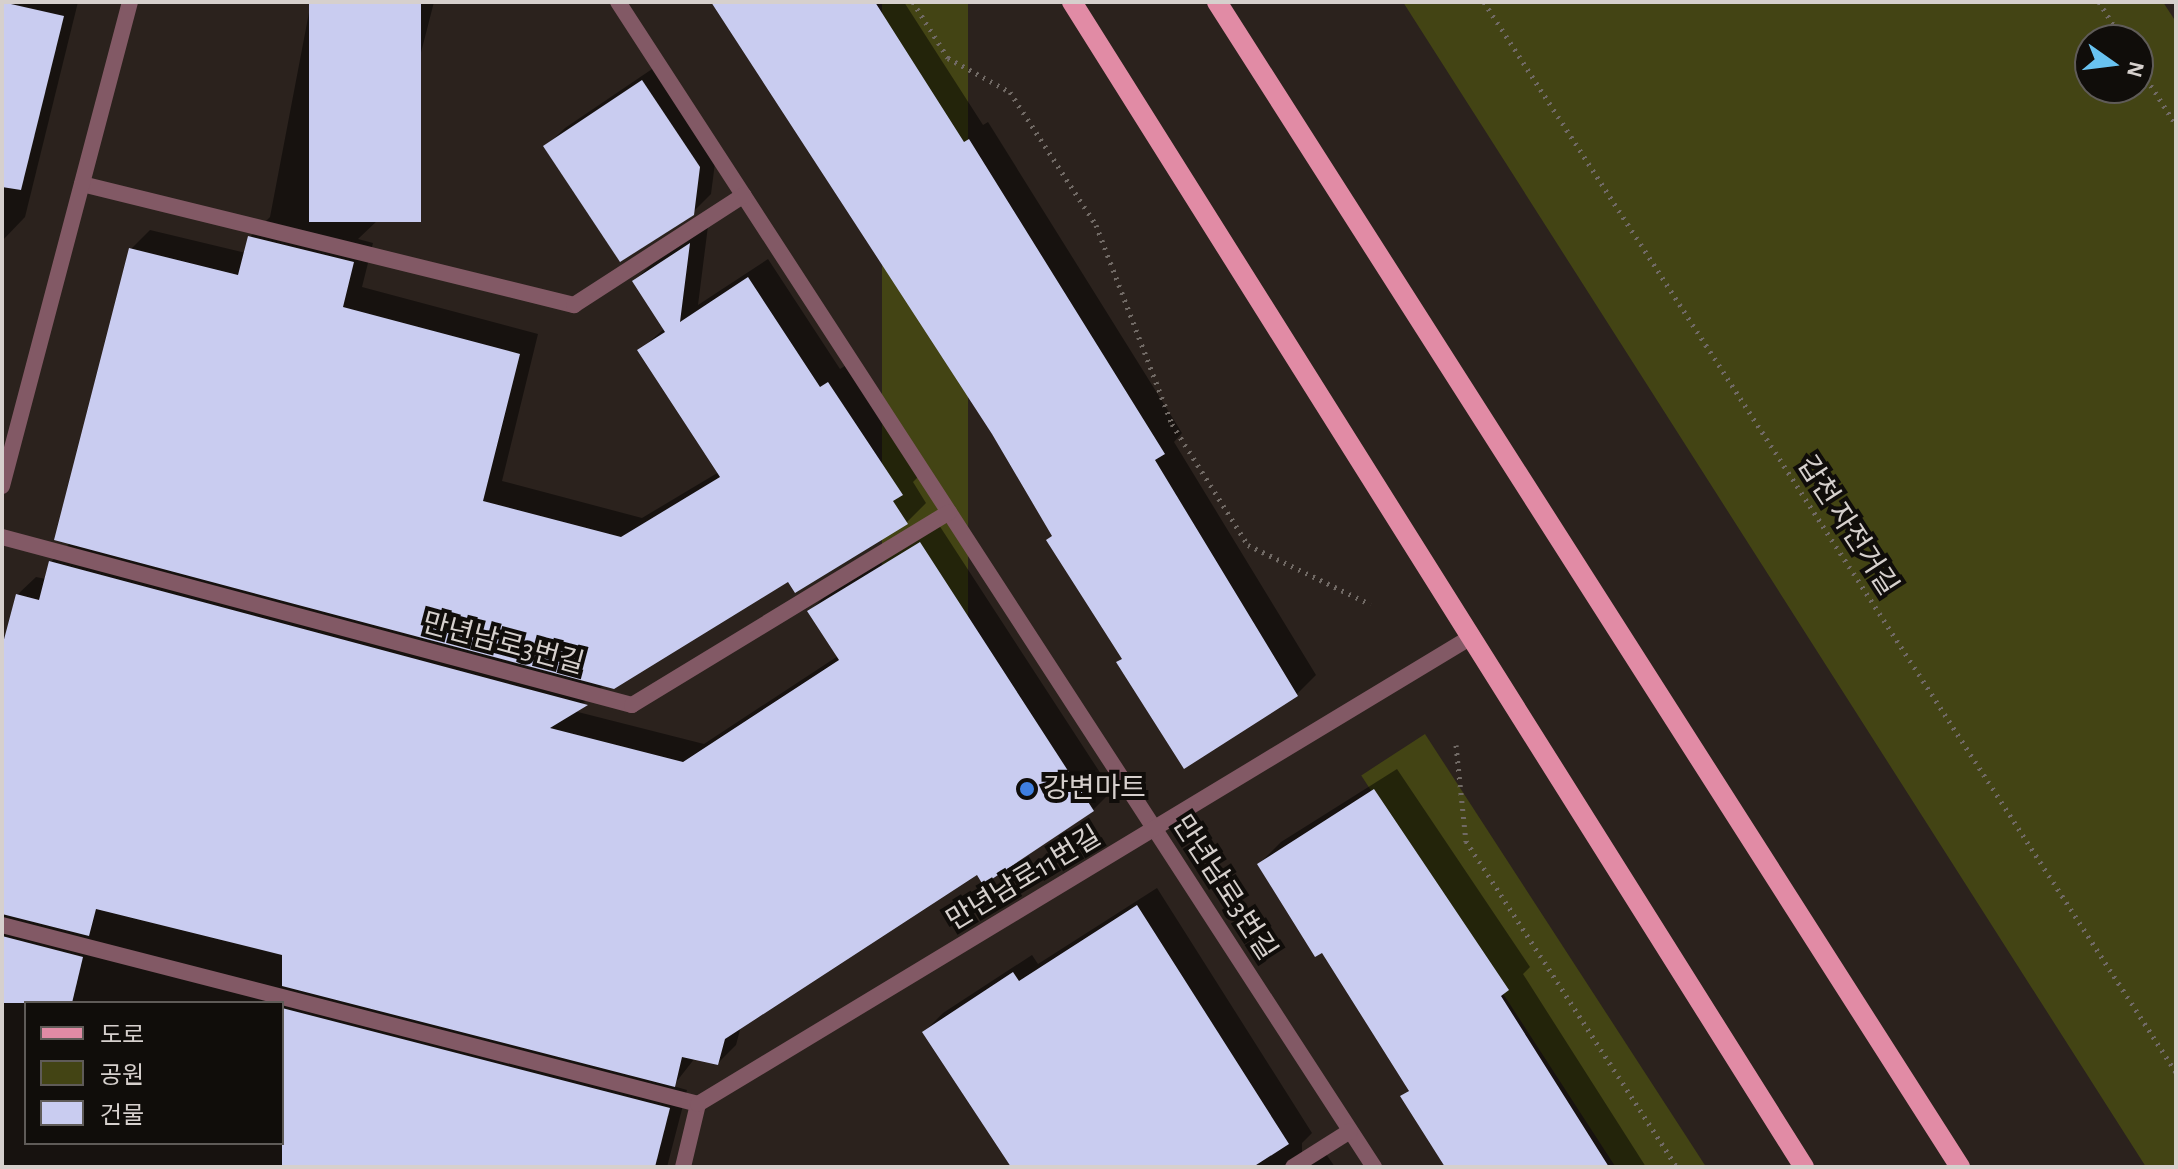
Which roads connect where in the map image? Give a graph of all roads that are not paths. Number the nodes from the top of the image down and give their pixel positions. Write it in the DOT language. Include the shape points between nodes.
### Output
graph roads {
  1 [pos="130,2"];
  2 [pos="618,2"];
  3 [pos="1072,2"];
  4 [pos="1217,2"];
  5 [pos="82,184"];
  6 [pos="744,195"];
  7 [pos="2,486"];
  8 [pos="949,512"];
  9 [pos="2,537"];
  10 [pos="1471,637"];
  11 [pos="1156,831"];
  12 [pos="2,925"];
  13 [pos="698,1104"];
  14 [pos="1350,1131"];
  15 [pos="683,1167"];
  16 [pos="1293,1167"];
  17 [pos="1374,1167"];
  18 [pos="1804,1167"];
  19 [pos="1960,1167"];
  1 -- 5 [label="street"];
  2 -- 6 [label="street, 만년남로3번길"];
  3 -- 10 [label="main road"];
  4 -- 19 [label="main road"];
  5 -- 6 [label="street" via="574,305"];
  5 -- 7 [label="street"];
  6 -- 8 [label="street, 만년남로3번길"];
  8 -- 9 [label="street, 만년남로3번길" via="632,705"];
  8 -- 11 [label="street, 만년남로3번길"];
  10 -- 11 [label="street, 만년남로11번길"];
  10 -- 18 [label="main road"];
  11 -- 13 [label="street, 만년남로11번길"];
  11 -- 14 [label="street, 만년남로3번길"];
  12 -- 13 [label="street"];
  13 -- 15 [label="street"];
  14 -- 16 [label="street"];
  14 -- 17 [label="street, 만년남로3번길"];
}
